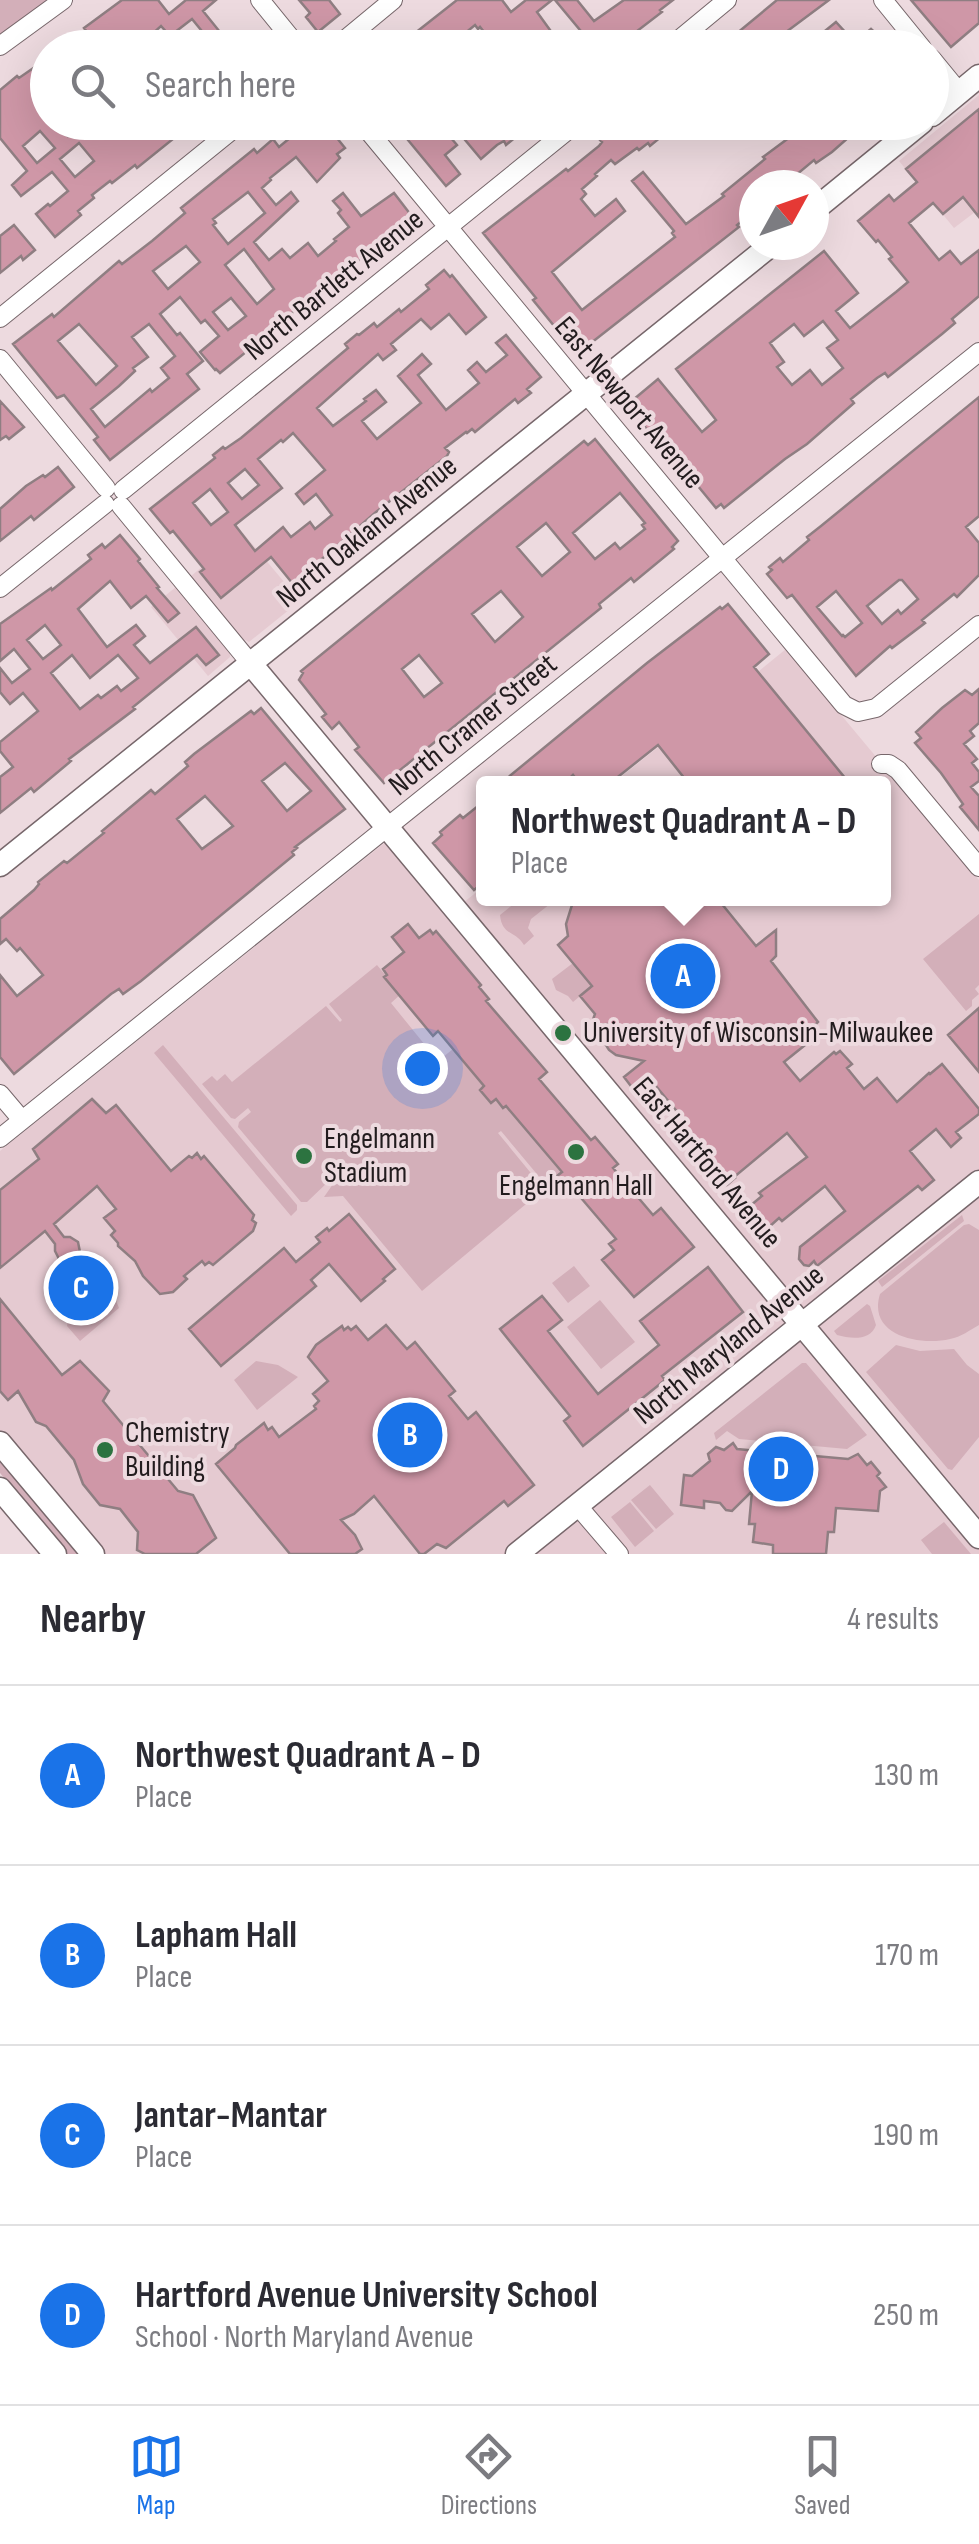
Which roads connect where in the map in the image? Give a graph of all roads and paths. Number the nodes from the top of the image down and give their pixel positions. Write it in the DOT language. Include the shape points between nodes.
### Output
graph roads {
  1 [pos="62,0"];
  2 [pos="260,0"];
  3 [pos="393,0"];
  4 [pos="727,0"];
  5 [pos="883,0"];
  6 [pos="284,30"];
  7 [pos="357,30"];
  8 [pos="691,30"];
  9 [pos="907,30"];
  10 [pos="0,46"];
  11 [pos="979,76"];
  12 [pos="949,80"];
  13 [pos="959,92"];
  14 [pos="949,101"];
  15 [pos="220,140"];
  16 [pos="376,140"];
  17 [pos="556,140"];
  18 [pos="900,140"];
  19 [pos="829,198"];
  20 [pos="449,229"];
  21 [pos="752,260"];
  22 [pos="0,318"];
  23 [pos="979,352"];
  24 [pos="0,359"];
  25 [pos="587,394"];
  26 [pos="114,497"];
  27 [pos="722,560"];
  28 [pos="0,588"];
  29 [pos="979,625"];
  30 [pos="251,664"];
  31 [pos="880,764"];
  32 [pos="388,828"];
  33 [pos="0,865"];
  34 [pos="979,868"];
  35 [pos="0,1094"];
  36 [pos="22,1120"];
  37 [pos="0,1138"];
  38 [pos="979,1182"];
  39 [pos="802,1324"];
  40 [pos="0,1443"];
  41 [pos="0,1489"];
  42 [pos="577,1505"];
  43 [pos="979,1537"];
  44 [pos="54,1554"];
  45 [pos="93,1554"];
  46 [pos="517,1554"];
  47 [pos="619,1554"];
  1 -- 10 [label="street"];
  2 -- 6 [label="street"];
  3 -- 7 [label="street"];
  4 -- 8 [label="street"];
  5 -- 9 [label="street"];
  11 -- 13 [label="street"];
  12 -- 13 [label="street"];
  13 -- 14 [label="street"];
  15 -- 22 [label="street"];
  16 -- 20 [label="street, East Newport Avenue"];
  17 -- 20 [label="street, North Bartlett Avenue"];
  18 -- 19 [label="street"];
  20 -- 25 [label="street, East Newport Avenue"];
  20 -- 26 [label="street, North Bartlett Avenue"];
  21 -- 25 [label="street, North Oakland Avenue"];
  23 -- 27 [label="street, North Cramer Street"];
  24 -- 26 [label="street, East Hartford Avenue"];
  25 -- 27 [label="street, East Newport Avenue"];
  25 -- 30 [label="street, North Oakland Avenue"];
  26 -- 28 [label="street, North Bartlett Avenue"];
  26 -- 30 [label="street, East Hartford Avenue"];
  27 -- 29 [label="street, East Newport Avenue" via="844,705 858,712 876,708"];
  27 -- 32 [label="street, North Cramer Street"];
  30 -- 32 [label="street, East Hartford Avenue"];
  30 -- 33 [label="street, North Oakland Avenue"];
  31 -- 34 [label="street" via="898,770"];
  32 -- 36 [label="street, North Cramer Street"];
  32 -- 39 [label="street, East Hartford Avenue"];
  35 -- 36 [label="street"];
  36 -- 37 [label="street, North Cramer Street"];
  38 -- 39 [label="street, North Maryland Avenue"];
  39 -- 42 [label="street, North Maryland Avenue"];
  39 -- 43 [label="street, East Hartford Avenue"];
  40 -- 45 [label="street"];
  41 -- 44 [label="street"];
  42 -- 46 [label="street, North Maryland Avenue"];
  42 -- 47 [label="street"];
}
